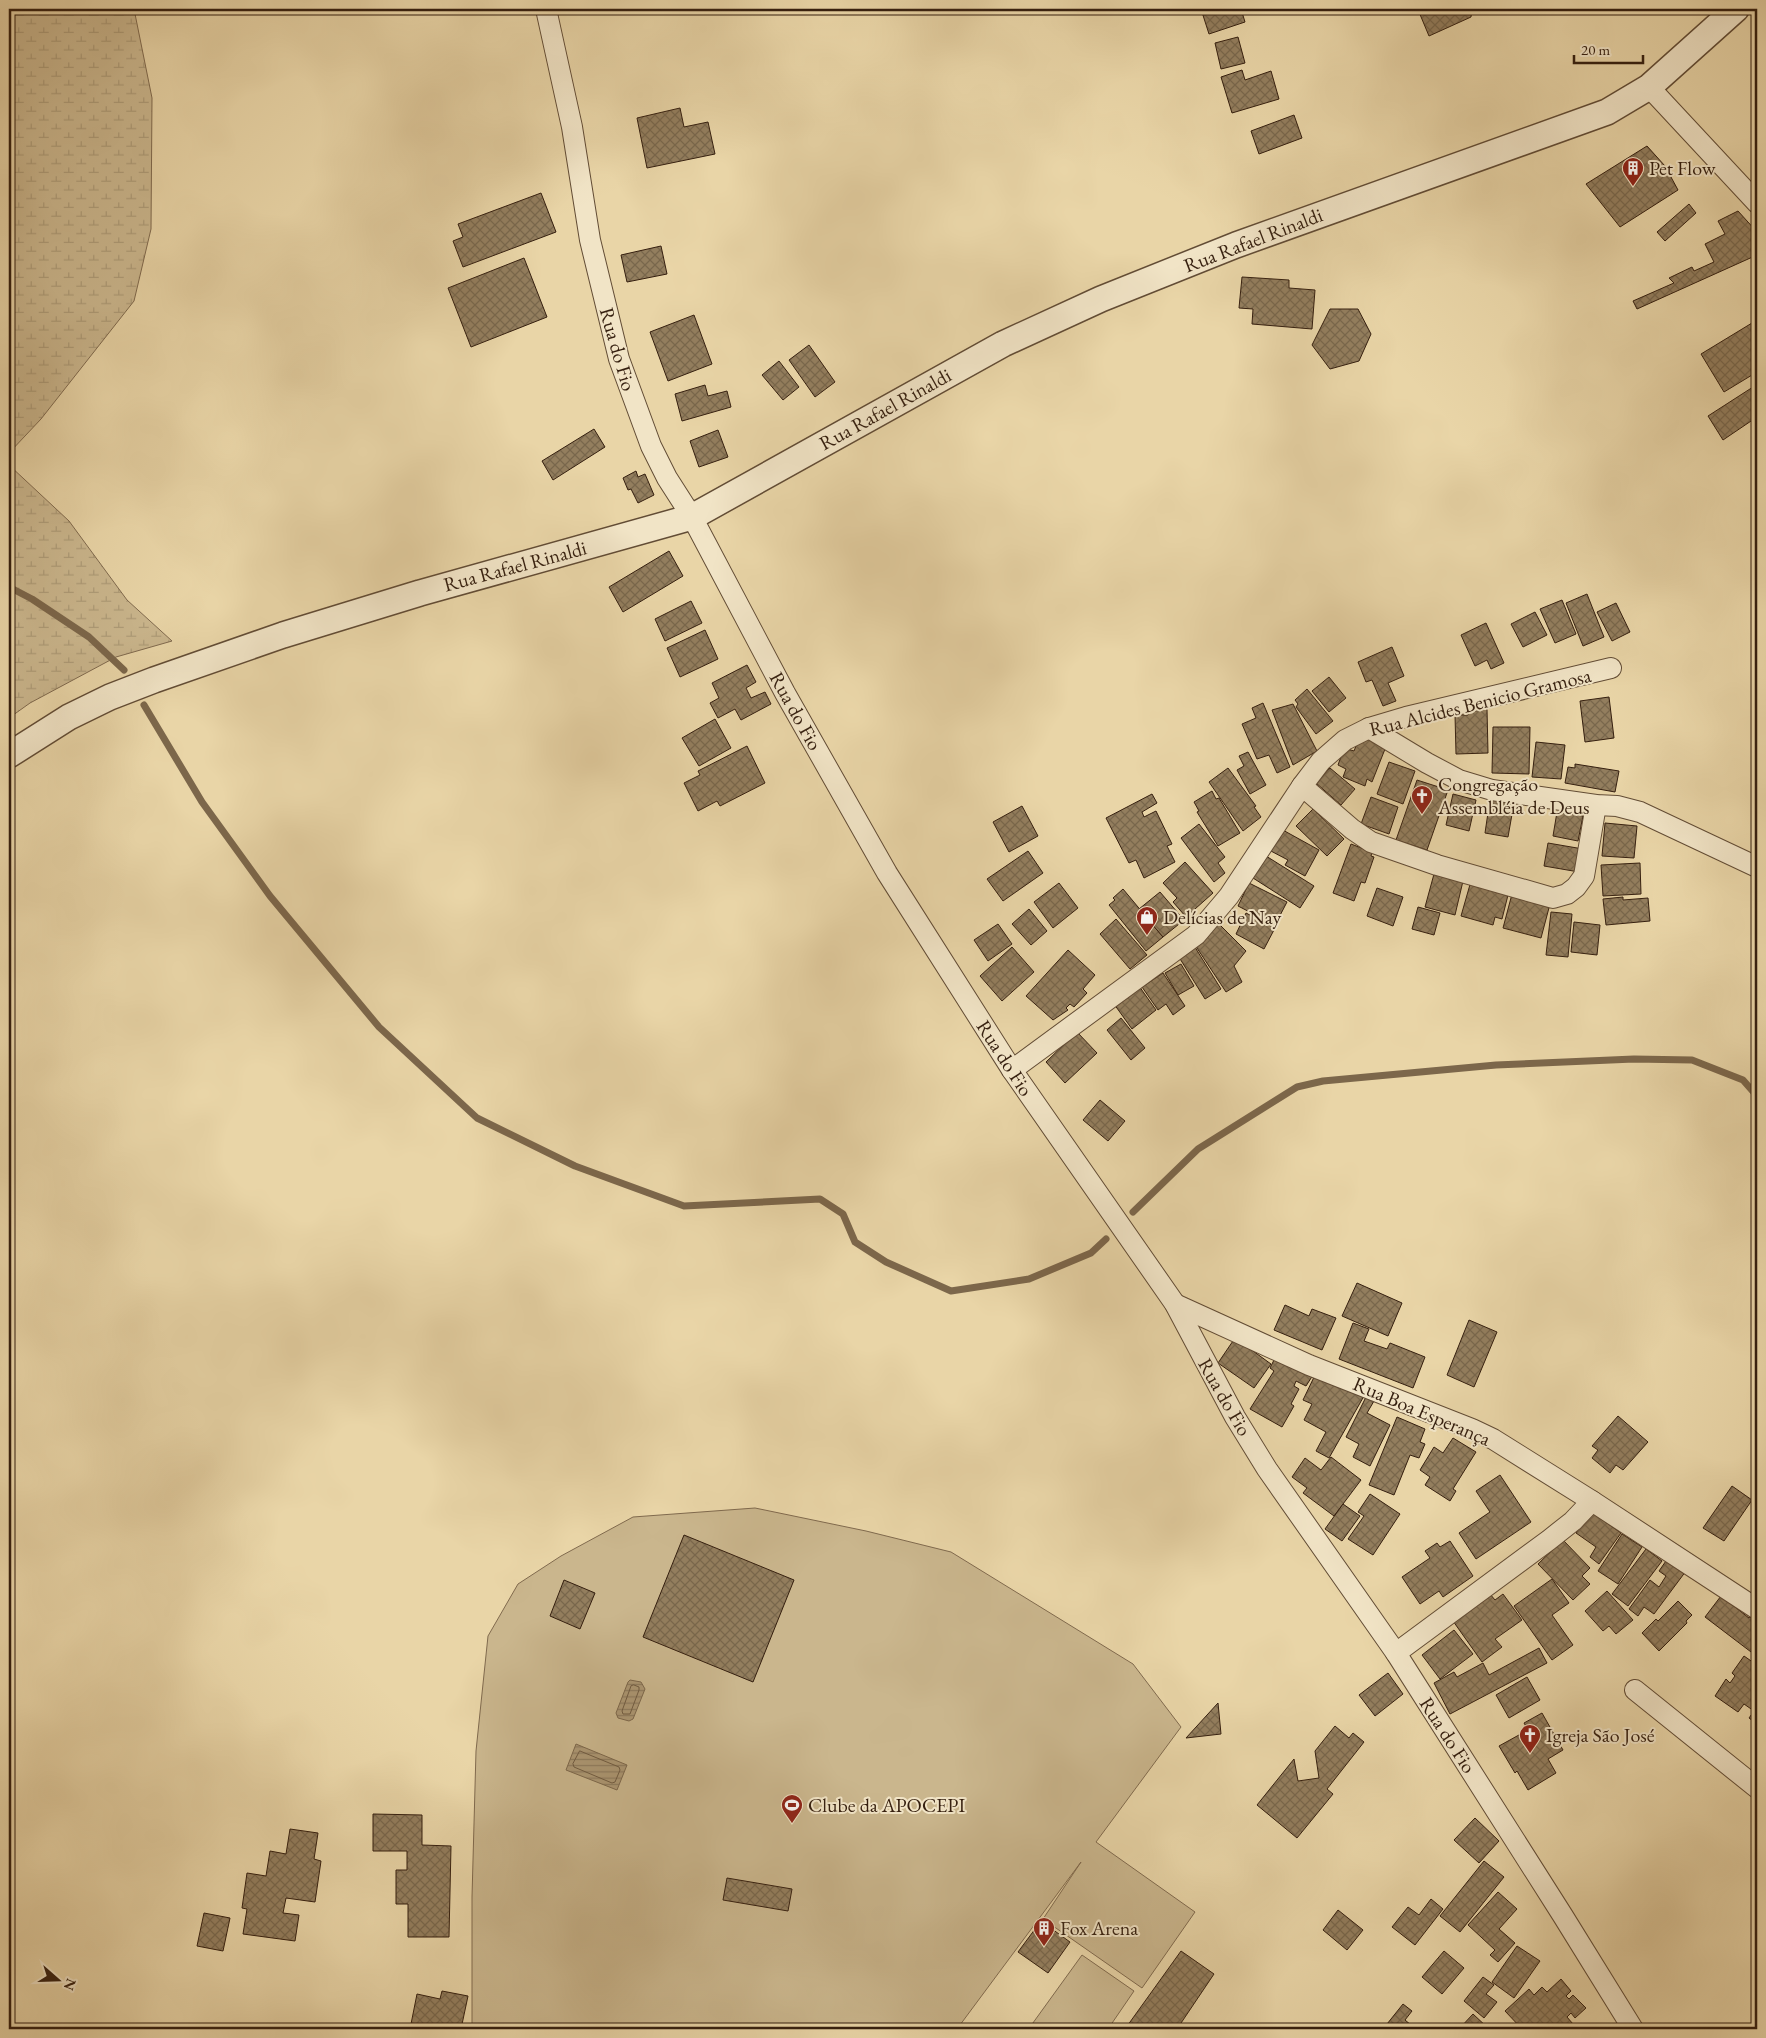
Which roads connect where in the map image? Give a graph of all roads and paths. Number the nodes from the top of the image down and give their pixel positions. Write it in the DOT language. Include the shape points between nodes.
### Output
graph roads {
  1 [pos="546,9"];
  2 [pos="1736,9"];
  3 [pos="1649,87"];
  4 [pos="1757,203"];
  5 [pos="692,517"];
  6 [pos="1611,668"];
  7 [pos="1369,728"];
  8 [pos="9,755"];
  9 [pos="1302,786"];
  10 [pos="1596,805"];
  11 [pos="1757,867"];
  12 [pos="1012,1070"];
  13 [pos="1174,1304"];
  14 [pos="1592,1501"];
  15 [pos="1757,1609"];
  16 [pos="1396,1653"];
  17 [pos="1635,1690"];
  18 [pos="1757,1788"];
  19 [pos="1633,2029"];
  1 -- 5 [label="street, Rua do Fio" via="572,127 590,240 619,359 651,446"];
  2 -- 3 [label="street, Rua Rafael Rinaldi"];
  3 -- 4 [label="street"];
  3 -- 5 [label="street, Rua Rafael Rinaldi" via="1607,112 1236,245 1056,319 986,354"];
  5 -- 8 [label="street, Rua Rafael Rinaldi" via="283,635 110,697 69,717"];
  5 -- 12 [label="street, Rua do Fio" via="887,873"];
  6 -- 7 [label="street, Rua Alcides Benicio Gramosa"];
  7 -- 9 [label="street, Rua Alcides Benicio Gramosa" via="1345,740 1321,761"];
  7 -- 10 [label="street" via="1459,780 1492,790"];
  9 -- 10 [label="street" via="1372,842 1437,865 1553,898 1567,894 1584,876"];
  9 -- 12 [label="street, Rua Alcides Benicio Gramosa" via="1229,896 1196,936"];
  10 -- 11 [label="street" via="1640,812"];
  12 -- 13 [label="street, Rua do Fio"];
  13 -- 14 [label="street, Rua Boa Esperança" via="1310,1365 1472,1429"];
  13 -- 16 [label="street, Rua do Fio" via="1267,1470"];
  14 -- 15 [label="street, Rua Boa Esperança"];
  14 -- 16 [label="street" via="1573,1522"];
  16 -- 19 [label="street, Rua do Fio"];
  17 -- 18 [label="street"];
}
